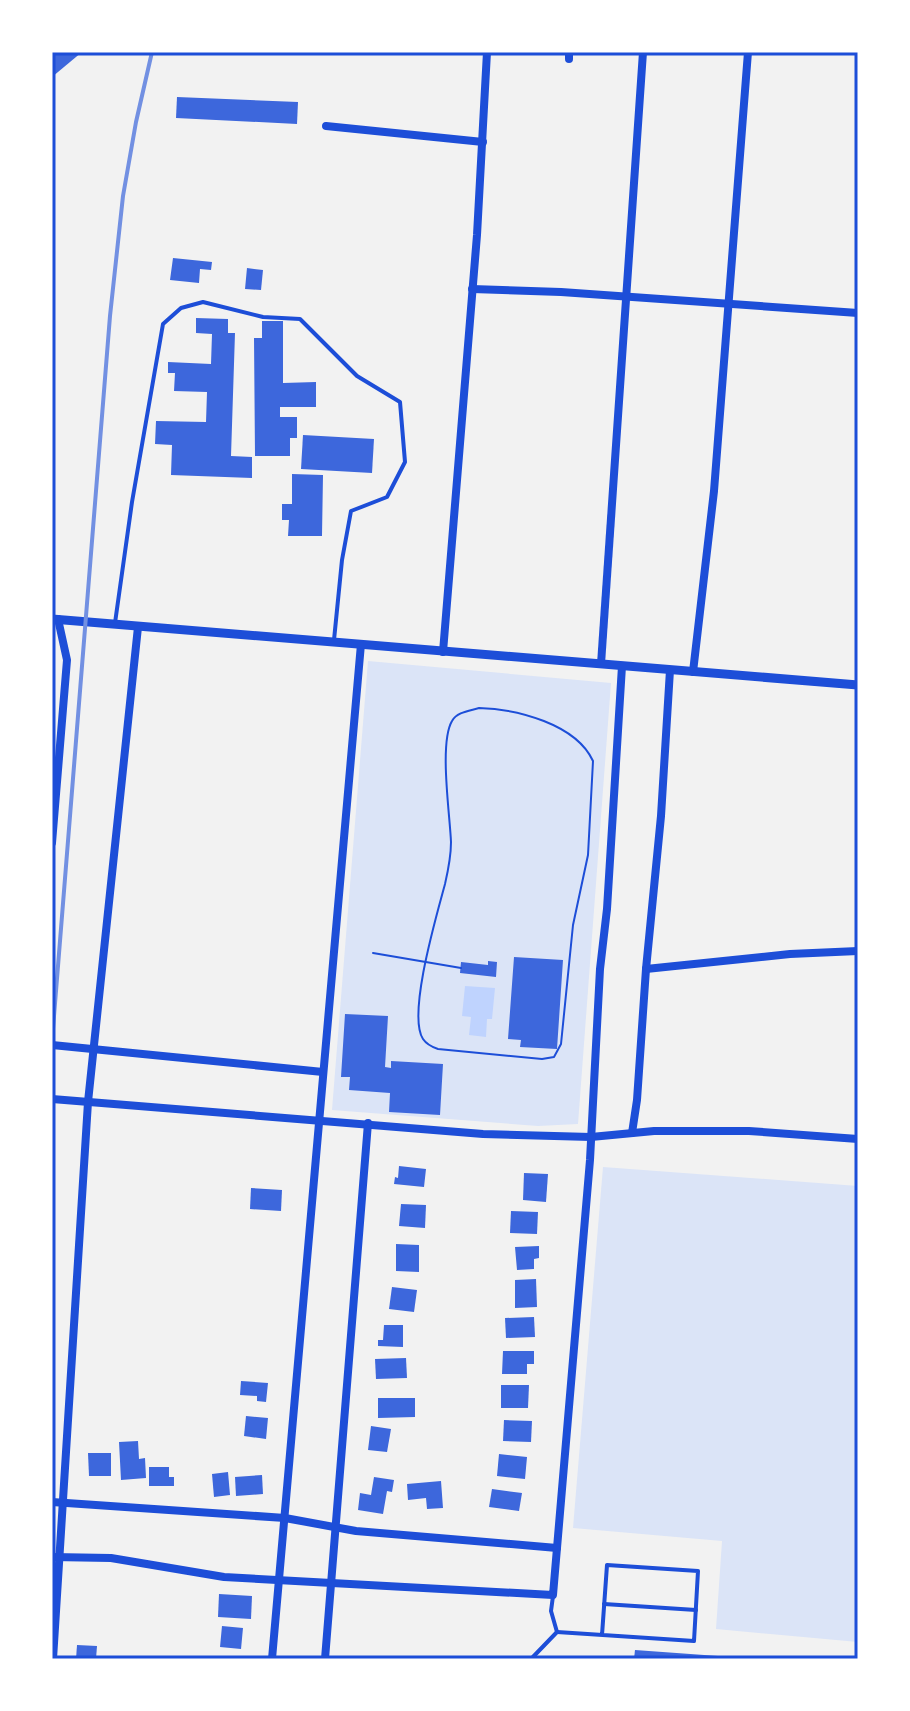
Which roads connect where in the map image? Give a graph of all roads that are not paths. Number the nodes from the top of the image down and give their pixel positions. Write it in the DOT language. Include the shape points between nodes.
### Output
graph roads {
  1 [pos="487,52"];
  2 [pos="643,52"];
  3 [pos="748,52"];
  4 [pos="326,126"];
  5 [pos="483,142"];
  6 [pos="472,289"];
  7 [pos="628,297"];
  8 [pos="728,303"];
  9 [pos="858,313"];
  10 [pos="55,619"];
  11 [pos="115,625"];
  12 [pos="138,627"];
  13 [pos="334,642"];
  14 [pos="361,644"];
  15 [pos="443,652"];
  16 [pos="601,664"];
  17 [pos="622,666"];
  18 [pos="670,670"];
  19 [pos="693,672"];
  20 [pos="858,685"];
  21 [pos="52,843"];
  22 [pos="858,951"];
  23 [pos="646,969"];
  24 [pos="52,1045"];
  25 [pos="94,1049"];
  26 [pos="323,1072"];
  27 [pos="52,1099"];
  28 [pos="88,1102"];
  29 [pos="319,1120"];
  30 [pos="368,1123"];
  31 [pos="632,1133"];
  32 [pos="591,1137"];
  33 [pos="858,1139"];
  34 [pos="52,1502"];
  35 [pos="64,1503"];
  36 [pos="285,1518"];
  37 [pos="336,1528"];
  38 [pos="557,1548"];
  39 [pos="56,1557"];
  40 [pos="280,1578"];
  41 [pos="332,1581"];
  42 [pos="553,1595"];
  43 [pos="604,1604"];
  44 [pos="696,1610"];
  45 [pos="557,1632"];
  46 [pos="602,1635"];
  47 [pos="53,1659"];
  48 [pos="272,1659"];
  49 [pos="325,1659"];
  50 [pos="531,1659"];
  1 -- 5 [label="street"];
  2 -- 7 [label="street"];
  3 -- 8 [label="street"];
  4 -- 5 [label="street"];
  5 -- 6 [label="street"];
  6 -- 7 [label="street"];
  6 -- 15 [label="street"];
  7 -- 8 [label="street"];
  7 -- 16 [label="street"];
  8 -- 9 [label="street"];
  8 -- 19 [label="street"];
  10 -- 11 [label="street"];
  10 -- 21 [label="street" via="67,660"];
  11 -- 12 [label="street"];
  11 -- 13 [label="lane" via="163,324 181,308 203,302 263,317 300,319 357,376 400,402 405,462 387,497 351,511"];
  12 -- 13 [label="street"];
  12 -- 25 [label="street"];
  13 -- 14 [label="street"];
  14 -- 15 [label="street"];
  14 -- 26 [label="street"];
  15 -- 16 [label="street"];
  16 -- 17 [label="street"];
  17 -- 18 [label="street"];
  17 -- 32 [label="street"];
  18 -- 19 [label="street"];
  18 -- 23 [label="street"];
  19 -- 20 [label="street"];
  22 -- 23 [label="street"];
  23 -- 31 [label="street"];
  24 -- 25 [label="street"];
  25 -- 26 [label="street"];
  25 -- 28 [label="street"];
  26 -- 29 [label="street"];
  27 -- 28 [label="street"];
  28 -- 29 [label="street"];
  28 -- 35 [label="street"];
  29 -- 30 [label="street"];
  29 -- 36 [label="street"];
  30 -- 32 [label="street"];
  30 -- 37 [label="street"];
  31 -- 32 [label="street"];
  31 -- 33 [label="street" via="749,1131"];
  32 -- 38 [label="street"];
  34 -- 35 [label="street"];
  35 -- 36 [label="street"];
  35 -- 39 [label="street"];
  36 -- 37 [label="street"];
  36 -- 40 [label="street"];
  37 -- 38 [label="street"];
  37 -- 41 [label="street"];
  38 -- 42 [label="street"];
  39 -- 40 [label="street" via="111,1558 203,1574"];
  39 -- 47 [label="street"];
  40 -- 41 [label="street"];
  40 -- 48 [label="street"];
  41 -- 42 [label="street"];
  41 -- 49 [label="street"];
  42 -- 45 [label="lane"];
  43 -- 44 [label="lane"];
  43 -- 44 [label="lane" via="607,1565 698,1571"];
  43 -- 46 [label="lane"];
  44 -- 46 [label="lane" via="694,1641"];
  45 -- 46 [label="lane"];
  45 -- 50 [label="lane"];
}
